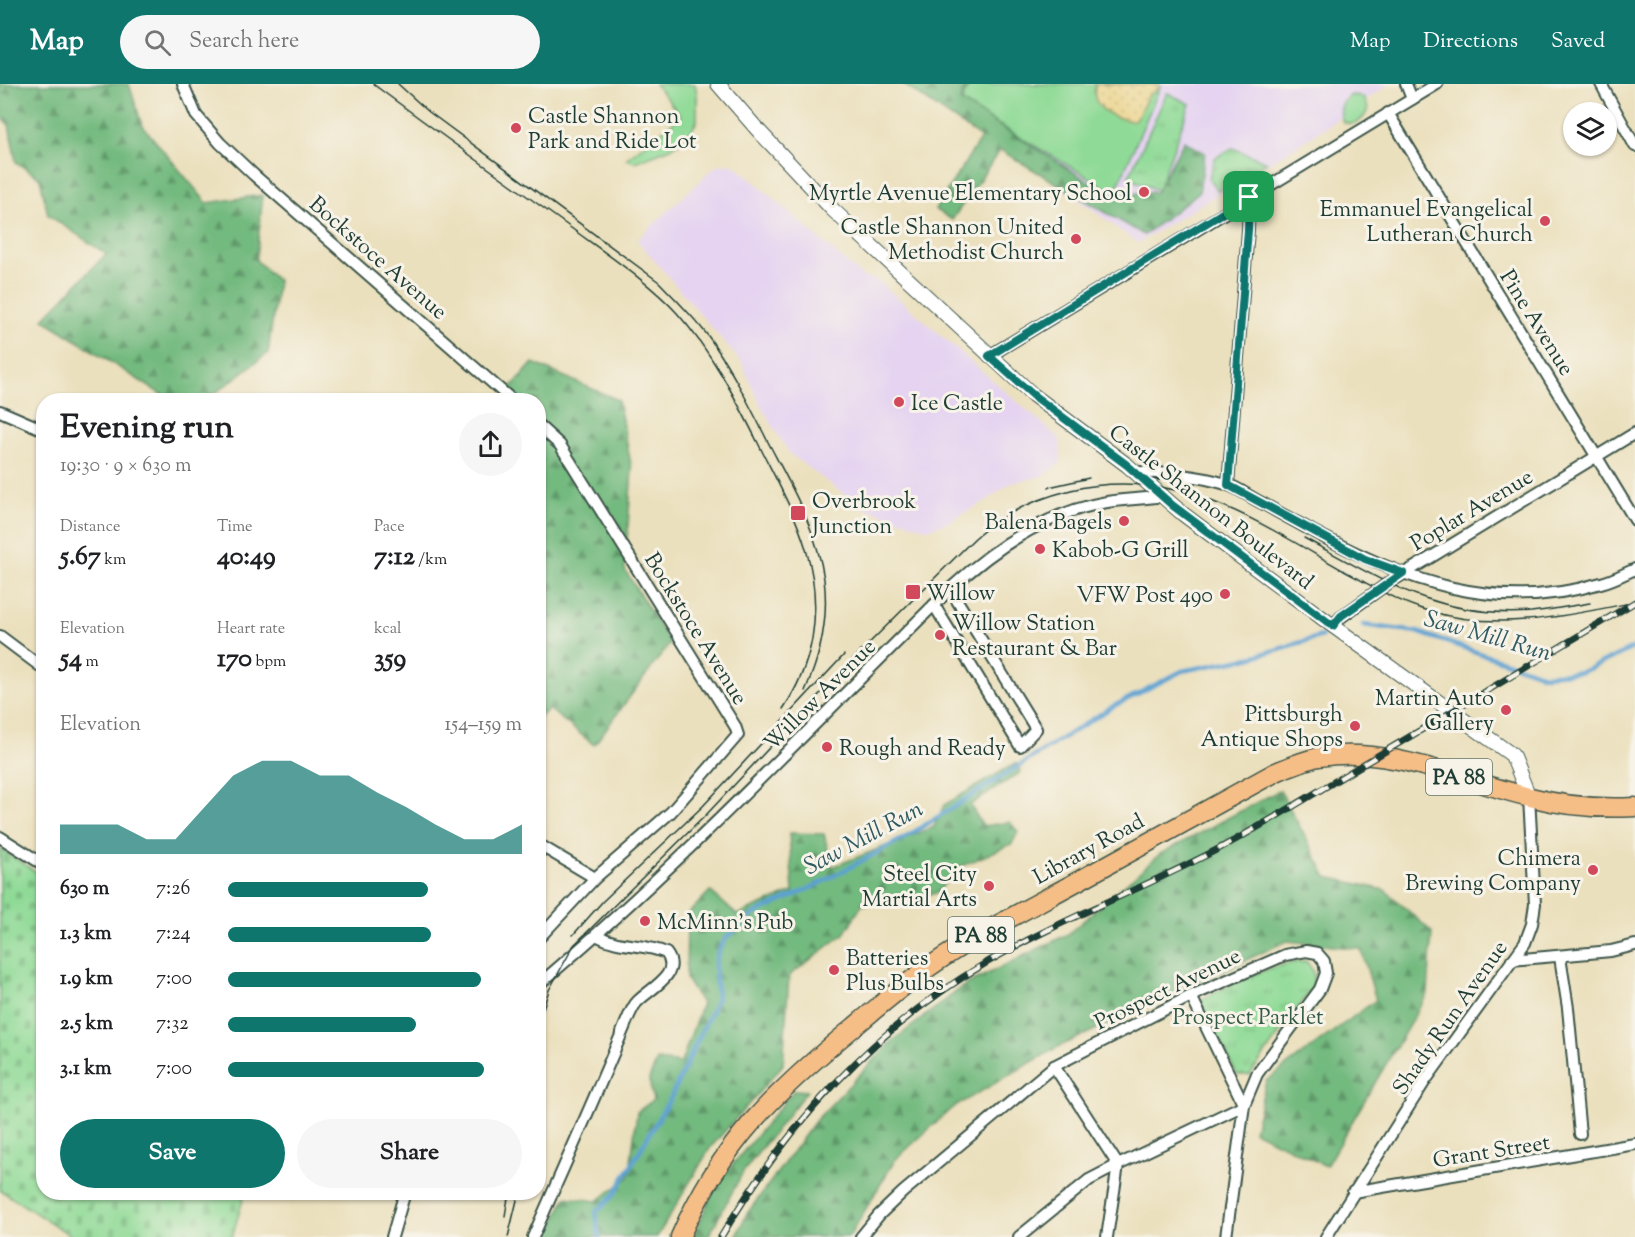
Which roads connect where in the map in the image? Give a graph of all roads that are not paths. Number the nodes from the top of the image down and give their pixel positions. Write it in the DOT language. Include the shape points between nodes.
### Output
graph roads {
  1 [pos="183,84"];
  2 [pos="718,84"];
  3 [pos="1406,84"];
  4 [pos="1437,84"];
  5 [pos="1601,84"];
  6 [pos="1412,99"];
  7 [pos="1388,113"];
  8 [pos="1635,146"];
  9 [pos="1249,197"];
  10 [pos="989,356"];
  11 [pos="505,393"];
  12 [pos="0,411"];
  13 [pos="36,427"];
  14 [pos="546,432"];
  15 [pos="1635,433"];
  16 [pos="1597,456"];
  17 [pos="1136,472"];
  18 [pos="1228,485"];
  19 [pos="1163,496"];
  20 [pos="1635,520"];
  21 [pos="1635,569"];
  22 [pos="1403,573"];
  23 [pos="950,589"];
  24 [pos="934,605"];
  25 [pos="1333,626"];
  26 [pos="0,636"];
  27 [pos="36,663"];
  28 [pos="738,735"];
  29 [pos="1529,797"];
  30 [pos="1635,807"];
  31 [pos="0,837"];
  32 [pos="546,849"];
  33 [pos="36,860"];
  34 [pos="596,878"];
  35 [pos="546,931"];
  36 [pos="598,936"];
  37 [pos="1635,945"];
  38 [pos="1560,957"];
  39 [pos="1512,960"];
  40 [pos="546,978"];
  41 [pos="1191,996"];
  42 [pos="1054,1066"];
  43 [pos="1244,1106"];
  44 [pos="1580,1134"];
  45 [pos="1635,1144"];
  46 [pos="1118,1164"];
  47 [pos="1353,1192"];
  48 [pos="403,1200"];
  49 [pos="392,1237"];
  50 [pos="533,1237"];
  51 [pos="680,1237"];
  52 [pos="861,1237"];
  53 [pos="1019,1237"];
  54 [pos="1107,1237"];
  55 [pos="1226,1237"];
  56 [pos="1326,1237"];
  1 -- 11 [label="street, Bockstoce Avenue" via="196,115 220,143"];
  2 -- 10 [label="street, Castle Shannon Boulevard" via="833,210"];
  3 -- 6 [label="street"];
  4 -- 6 [label="street"];
  5 -- 8 [label="street"];
  6 -- 7 [label="street"];
  7 -- 9 [label="street"];
  7 -- 16 [label="street, Pine Avenue"];
  9 -- 10 [label="street"];
  9 -- 18 [label="street"];
  10 -- 17 [label="street, Castle Shannon Boulevard" via="1033,395"];
  12 -- 13 [label="street"];
  14 -- 28 [label="street, Bockstoce Avenue" via="560,445"];
  15 -- 16 [label="street, Poplar Avenue"];
  16 -- 20 [label="street, Pine Avenue"];
  16 -- 22 [label="street, Poplar Avenue"];
  17 -- 18 [label="street" via="1182,474"];
  17 -- 19 [label="street, Castle Shannon Boulevard"];
  18 -- 22 [label="street" via="1365,559"];
  19 -- 23 [label="street, Willow Avenue" via="1108,502 1062,515 1014,540"];
  19 -- 25 [label="street, Castle Shannon Boulevard"];
  21 -- 22 [label="street" via="1602,583 1515,596 1455,589"];
  22 -- 25 [label="street, Poplar Avenue" via="1341,616"];
  23 -- 24 [label="street, Willow Avenue"];
  23 -- 24 [label="street" via="1036,729 1020,746"];
  24 -- 36 [label="street, Willow Avenue"];
  25 -- 29 [label="street, Castle Shannon Boulevard" via="1512,755"];
  26 -- 27 [label="street"];
  28 -- 34 [label="street, Willow Avenue" via="671,812"];
  29 -- 30 [label="main road, Library Road / PA 88" via="1563,804"];
  29 -- 39 [label="street, Shady Run Avenue" via="1535,904 1525,943"];
  29 -- 51 [label="main road, Library Road / PA 88" via="1369,755 1318,757 1276,772 979,935 885,1001 762,1108 710,1175"];
  31 -- 33 [label="street"];
  32 -- 34 [label="street"];
  34 -- 35 [label="street, Willow Avenue"];
  36 -- 40 [label="street, Willow Avenue"];
  36 -- 50 [label="street" via="613,943 660,950 669,956 670,969 667,977 632,1010"];
  37 -- 38 [label="street"];
  38 -- 39 [label="street"];
  38 -- 44 [label="street"];
  39 -- 47 [label="street, Shady Run Avenue" via="1425,1081"];
  41 -- 42 [label="street, Prospect Avenue"];
  41 -- 43 [label="street"];
  41 -- 43 [label="street, Prospect Avenue" via="1285,955 1306,951 1317,953 1324,961 1326,973 1320,989 1257,1074"];
  42 -- 46 [label="street"];
  42 -- 52 [label="street, Prospect Avenue" via="903,1192"];
  43 -- 46 [label="street"];
  43 -- 55 [label="street, Prospect Avenue"];
  45 -- 47 [label="street, Grant Street"];
  46 -- 53 [label="street" via="1089,1180"];
  46 -- 54 [label="street"];
  47 -- 56 [label="street, Shady Run Avenue"];
  48 -- 49 [label="street"];
}
